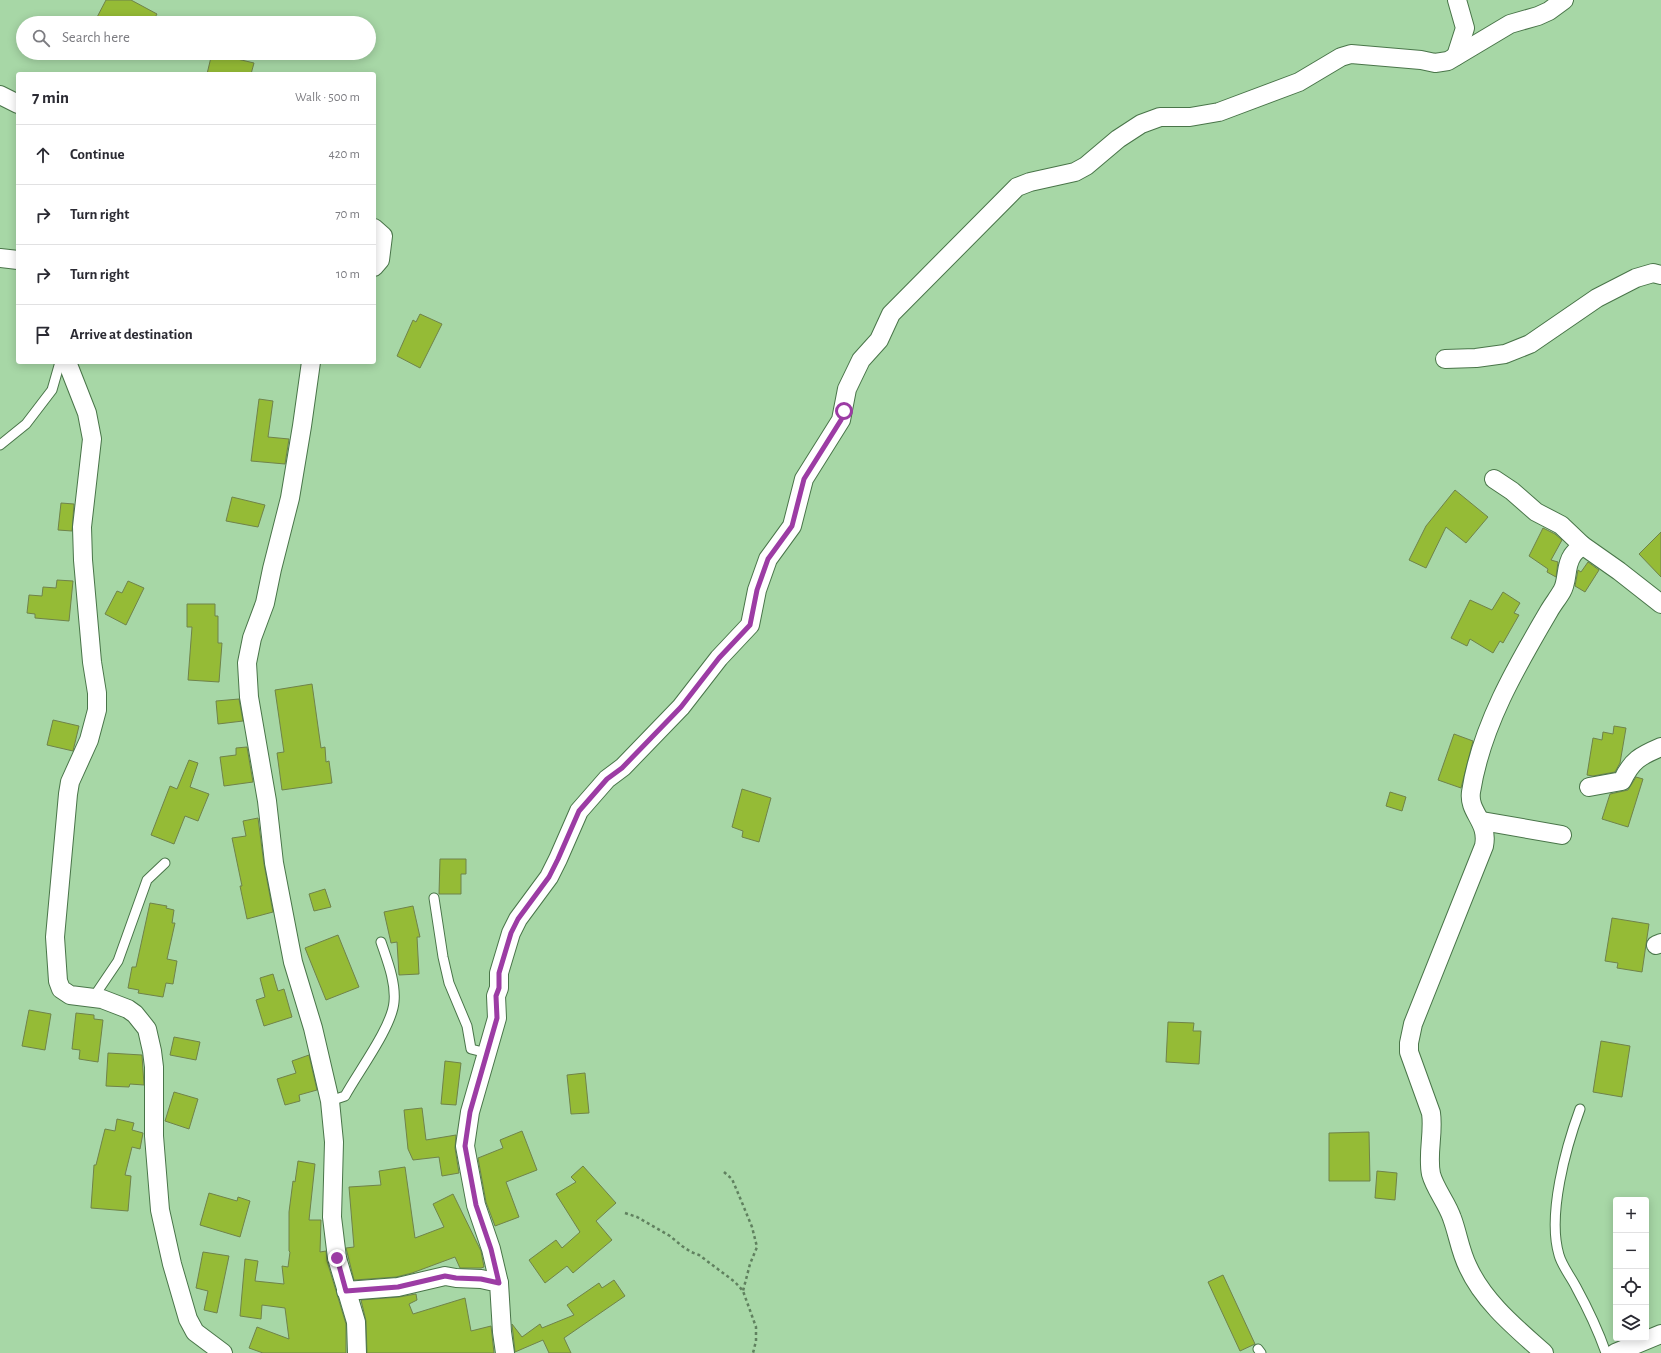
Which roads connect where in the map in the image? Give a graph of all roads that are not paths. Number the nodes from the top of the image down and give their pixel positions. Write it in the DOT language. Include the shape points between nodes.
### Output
graph roads {
  1 [pos="1457,0"];
  2 [pos="1564,0"];
  3 [pos="1456,56"];
  4 [pos="0,95"];
  5 [pos="16,103"];
  6 [pos="376,230"];
  7 [pos="0,258"];
  8 [pos="16,260"];
  9 [pos="376,265"];
  10 [pos="1661,275"];
  11 [pos="1444,359"];
  12 [pos="59,364"];
  13 [pos="69,364"];
  14 [pos="311,364"];
  15 [pos="0,445"];
  16 [pos="1494,479"];
  17 [pos="1582,545"];
  18 [pos="1661,604"];
  19 [pos="1661,748"];
  20 [pos="1589,787"];
  21 [pos="1482,821"];
  22 [pos="1562,835"];
  23 [pos="165,863"];
  24 [pos="434,898"];
  25 [pos="381,942"];
  26 [pos="93,998"];
  27 [pos="487,1053"];
  28 [pos="330,1101"];
  29 [pos="1580,1109"];
  30 [pos="499,1283"];
  31 [pos="346,1291"];
  32 [pos="1661,1334"];
  33 [pos="223,1353"];
  34 [pos="357,1353"];
  35 [pos="505,1353"];
  36 [pos="1544,1353"];
  37 [pos="1606,1353"];
  38 [pos="1615,1353"];
  1 -- 3 [label="street" via="1465,28"];
  2 -- 3 [label="street" via="1538,16 1510,24"];
  3 -- 27 [label="street" via="1448,61 1435,63 1351,54 1341,57 1299,82 1219,112 1190,117 1160,117 1141,124 1075,172 1017,187 891,314 879,340 861,360 848,389 841,420 804,479 792,526 768,559 757,590 750,625 719,658 681,707 583,806 549,877 518,919 499,973 497,1018"];
  4 -- 5 [label="street"];
  6 -- 9 [label="street" via="383,236 380,260"];
  7 -- 8 [label="street"];
  10 -- 11 [label="street" via="1652,273 1636,278 1597,298 1530,344 1505,354"];
  12 -- 15 [label="lane" via="52,390 26,424"];
  13 -- 26 [label="street" via="87,412 92,440 82,533 97,710 89,740 70,782 55,937 58,981 61,989 70,995"];
  14 -- 28 [label="street" via="290,498 265,603 252,638 247,663 249,697 267,801 274,863 294,962"];
  16 -- 17 [label="street" via="1512,490 1536,512 1561,525"];
  17 -- 18 [label="street"];
  17 -- 21 [label="street" via="1571,557 1563,590 1511,678 1492,722 1471,793 1472,807"];
  19 -- 20 [label="street" via="1640,756 1622,780"];
  21 -- 22 [label="street"];
  21 -- 36 [label="street" via="1486,833 1484,846 1413,1024 1410,1052 1433,1123 1431,1173 1452,1218 1467,1266 1481,1290 1504,1317"];
  23 -- 26 [label="lane" via="146,880 118,961"];
  24 -- 27 [label="lane" via="449,983 467,1026 471,1049"];
  25 -- 28 [label="lane" via="390,967 394,1002 387,1026 345,1096"];
  26 -- 33 [label="street" via="110,1001 128,1009 147,1029 154,1067 154,1136 160,1210 172,1264 188,1319 195,1332"];
  27 -- 30 [label="street" via="470,1112 465,1146 476,1205"];
  28 -- 31 [label="street" via="334,1142 332,1217 337,1258"];
  29 -- 37 [label="lane" via="1568,1143 1554,1222 1559,1255 1592,1316"];
  30 -- 31 [label="street" via="445,1276 398,1287"];
  30 -- 35 [label="street"];
  31 -- 34 [label="street" via="356,1322"];
  32 -- 38 [label="street"];
}
